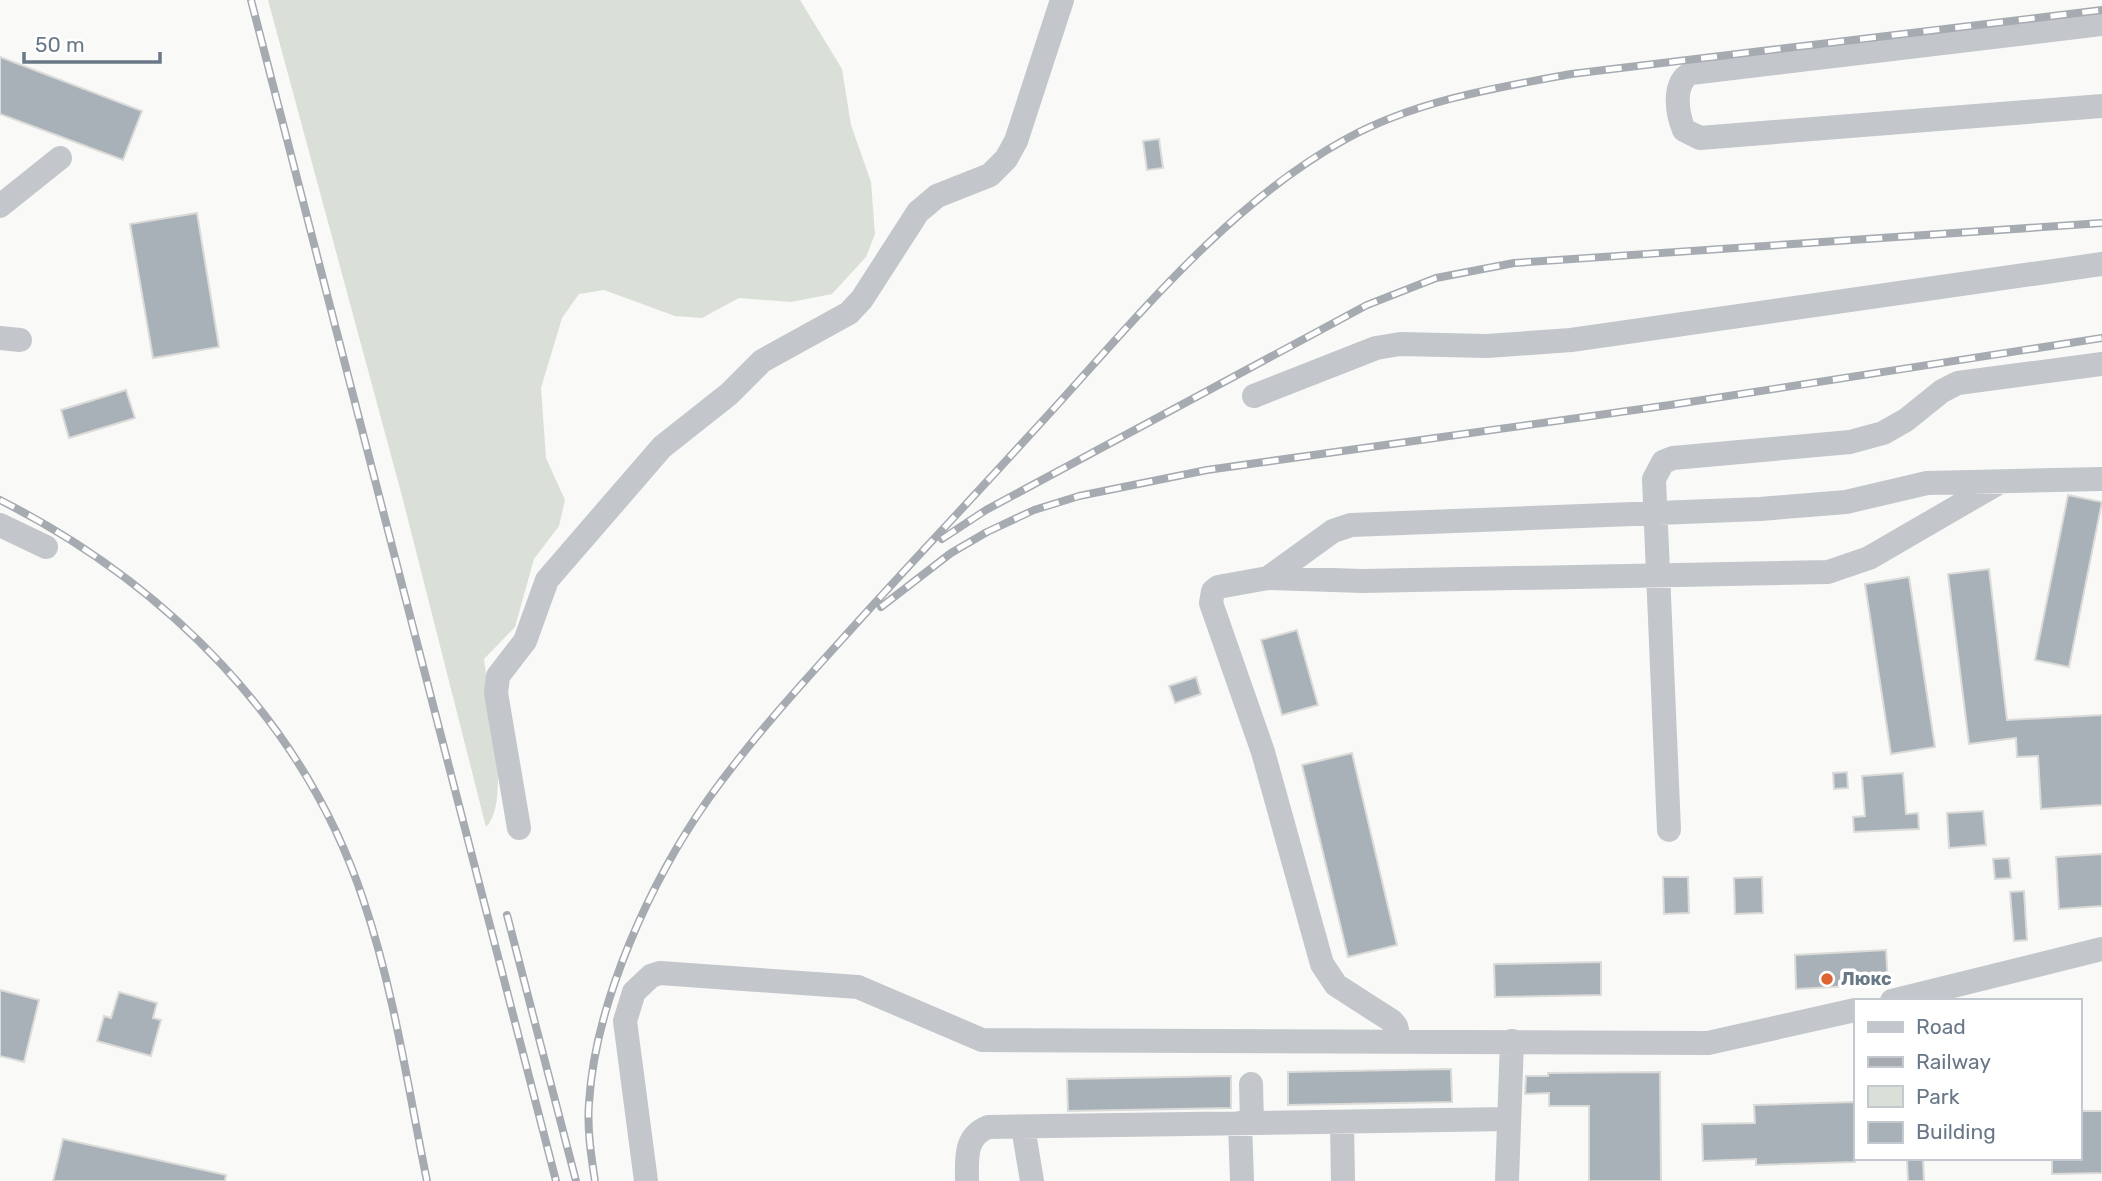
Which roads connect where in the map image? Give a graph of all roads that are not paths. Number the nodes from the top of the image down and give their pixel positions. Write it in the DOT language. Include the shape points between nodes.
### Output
graph roads {
  1 [pos="1062,0"];
  2 [pos="2102,24"];
  3 [pos="2102,106"];
  4 [pos="60,158"];
  5 [pos="0,206"];
  6 [pos="2102,264"];
  7 [pos="2102,363"];
  8 [pos="1254,396"];
  9 [pos="2102,479"];
  10 [pos="2000,482"];
  11 [pos="1655,513"];
  12 [pos="0,525"];
  13 [pos="46,547"];
  14 [pos="1658,577"];
  15 [pos="1268,578"];
  16 [pos="519,828"];
  17 [pos="1669,830"];
  18 [pos="2102,949"];
  19 [pos="1900,999"];
  20 [pos="1854,1010"];
  21 [pos="1399,1039"];
  22 [pos="1512,1041"];
  23 [pos="1251,1084"];
  24 [pos="1509,1119"];
  25 [pos="1342,1122"];
  26 [pos="1246,1123"];
  27 [pos="1023,1127"];
  28 [pos="646,1181"];
  29 [pos="967,1181"];
  30 [pos="1032,1181"];
  31 [pos="1242,1181"];
  32 [pos="1343,1181"];
  33 [pos="1507,1181"];
  1 -- 16 [label="street" via="1006,159 990,175 937,196 918,212 849,313 762,361 729,394 677,433 547,580 525,641 498,676 496,693"];
  2 -- 3 [label="street" via="1691,73 1680,82 1678,92 1684,130 1700,138"];
  4 -- 5 [label="street"];
  6 -- 8 [label="street" via="1571,340 1388,346"];
  7 -- 11 [label="street" via="1958,383 1883,433 1850,442 1673,458 1657,469"];
  9 -- 10 [label="street"];
  10 -- 11 [label="street" via="1927,483 1846,502"];
  10 -- 14 [label="street" via="1913,535 1850,566 1797,575"];
  11 -- 14 [label="street"];
  11 -- 15 [label="street" via="1351,525 1333,531"];
  12 -- 13 [label="street"];
  14 -- 15 [label="street"];
  14 -- 17 [label="street"];
  15 -- 21 [label="street" via="1218,587 1211,603 1263,752 1322,964 1336,985 1392,1021"];
  18 -- 19 [label="street"];
  20 -- 22 [label="street" via="1707,1042"];
  21 -- 22 [label="street"];
  21 -- 28 [label="street" via="982,1040 858,987 675,973 651,976 634,992 625,1021"];
  22 -- 24 [label="street"];
  23 -- 26 [label="street"];
  24 -- 25 [label="street"];
  24 -- 33 [label="street"];
  25 -- 26 [label="street"];
  25 -- 32 [label="street"];
  26 -- 27 [label="street"];
  26 -- 31 [label="street"];
  27 -- 29 [label="street" via="979,1131 967,1149"];
  27 -- 30 [label="street"];
}
